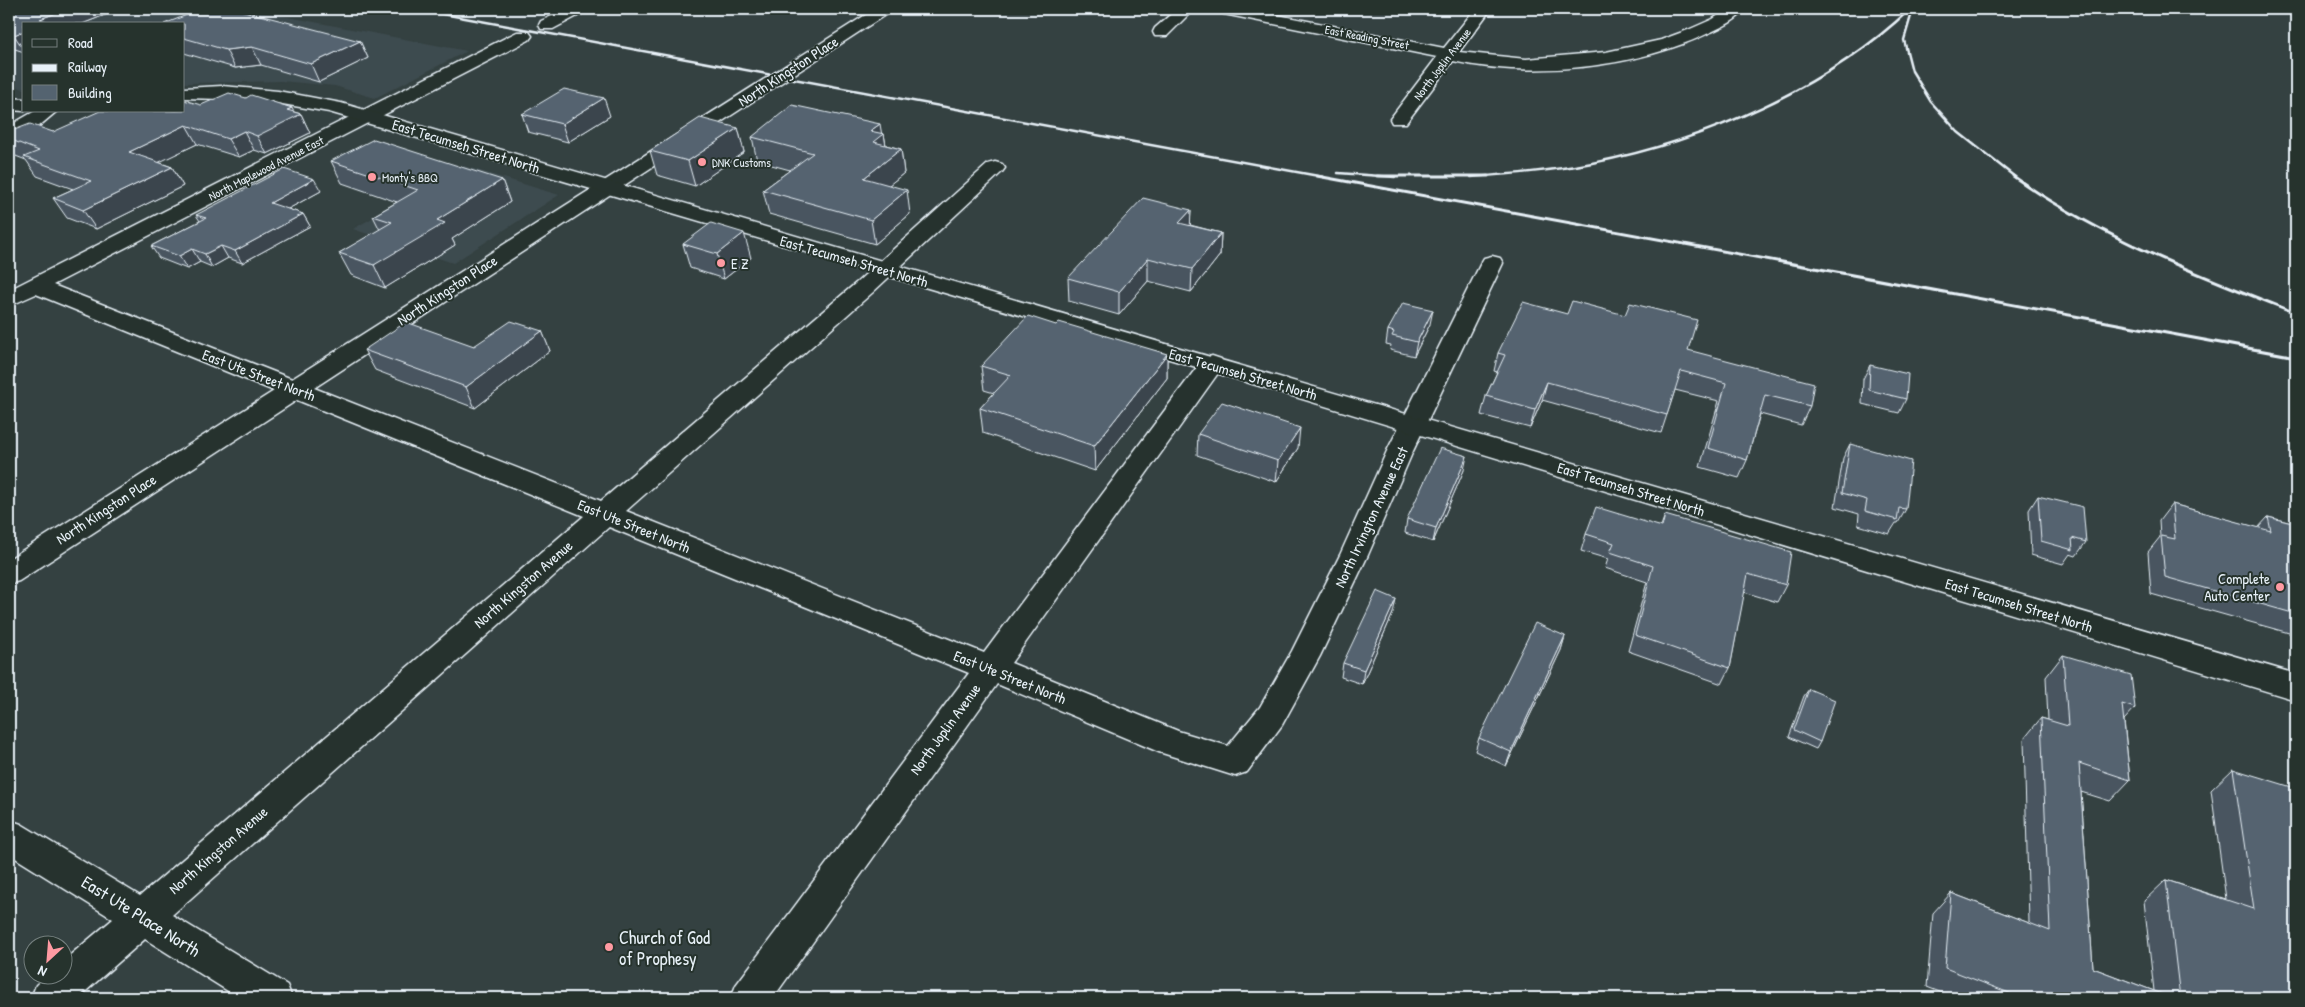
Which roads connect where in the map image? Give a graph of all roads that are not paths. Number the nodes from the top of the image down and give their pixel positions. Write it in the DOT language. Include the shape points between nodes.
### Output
graph roads {
  1 [pos="578,9"];
  2 [pos="886,9"];
  3 [pos="1186,9"];
  4 [pos="1224,9"];
  5 [pos="1483,9"];
  6 [pos="1737,9"];
  7 [pos="548,25"];
  8 [pos="1161,32"];
  9 [pos="523,36"];
  10 [pos="1450,55"];
  11 [pos="185,93"];
  12 [pos="9,104"];
  13 [pos="22,105"];
  14 [pos="47,112"];
  15 [pos="366,116"];
  16 [pos="1399,119"];
  17 [pos="9,133"];
  18 [pos="995,168"];
  19 [pos="607,188"];
  20 [pos="1492,263"];
  21 [pos="885,270"];
  22 [pos="35,286"];
  23 [pos="9,299"];
  24 [pos="1212,364"];
  25 [pos="293,388"];
  26 [pos="1414,424"];
  27 [pos="603,514"];
  28 [pos="9,573"];
  29 [pos="990,668"];
  30 [pos="2296,687"];
  31 [pos="1235,762"];
  32 [pos="9,835"];
  33 [pos="142,917"];
  34 [pos="50,998"];
  35 [pos="273,998"];
  36 [pos="750,998"];
  1 -- 7 [label="street"];
  2 -- 19 [label="street, North Kingston Place"];
  3 -- 8 [label="street"];
  4 -- 10 [label="street, East Reading Street"];
  5 -- 10 [label="street, North Joplin Avenue"];
  6 -- 10 [label="street" via="1677,41 1594,59 1527,64"];
  9 -- 15 [label="street, North Maplewood Avenue East"];
  10 -- 16 [label="street, North Joplin Avenue"];
  11 -- 15 [label="street, East Tecumseh Street North" via="227,92 281,97"];
  12 -- 13 [label="street"];
  14 -- 17 [label="street"];
  15 -- 19 [label="street, East Tecumseh Street North"];
  15 -- 22 [label="street, North Maplewood Avenue East"];
  18 -- 21 [label="street, North Kingston Avenue"];
  19 -- 21 [label="street, East Tecumseh Street North"];
  19 -- 25 [label="street, North Kingston Place"];
  20 -- 26 [label="street, North Irvington Avenue East"];
  21 -- 24 [label="street, East Tecumseh Street North"];
  21 -- 27 [label="street, North Kingston Avenue"];
  22 -- 23 [label="street, North Maplewood Avenue East"];
  22 -- 25 [label="street, East Ute Street North"];
  24 -- 26 [label="street, East Tecumseh Street North"];
  24 -- 29 [label="street, North Joplin Avenue"];
  25 -- 27 [label="street, East Ute Street North"];
  25 -- 28 [label="street, North Kingston Place"];
  26 -- 30 [label="street, East Tecumseh Street North"];
  26 -- 31 [label="street, North Irvington Avenue East" via="1305,656 1271,716"];
  27 -- 29 [label="street, East Ute Street North"];
  27 -- 33 [label="street, North Kingston Avenue"];
  29 -- 31 [label="street, East Ute Street North" via="1171,742"];
  29 -- 36 [label="street, North Joplin Avenue"];
  32 -- 33 [label="street, East Ute Place North"];
  33 -- 34 [label="street, North Kingston Avenue"];
  33 -- 35 [label="street, East Ute Place North"];
}
